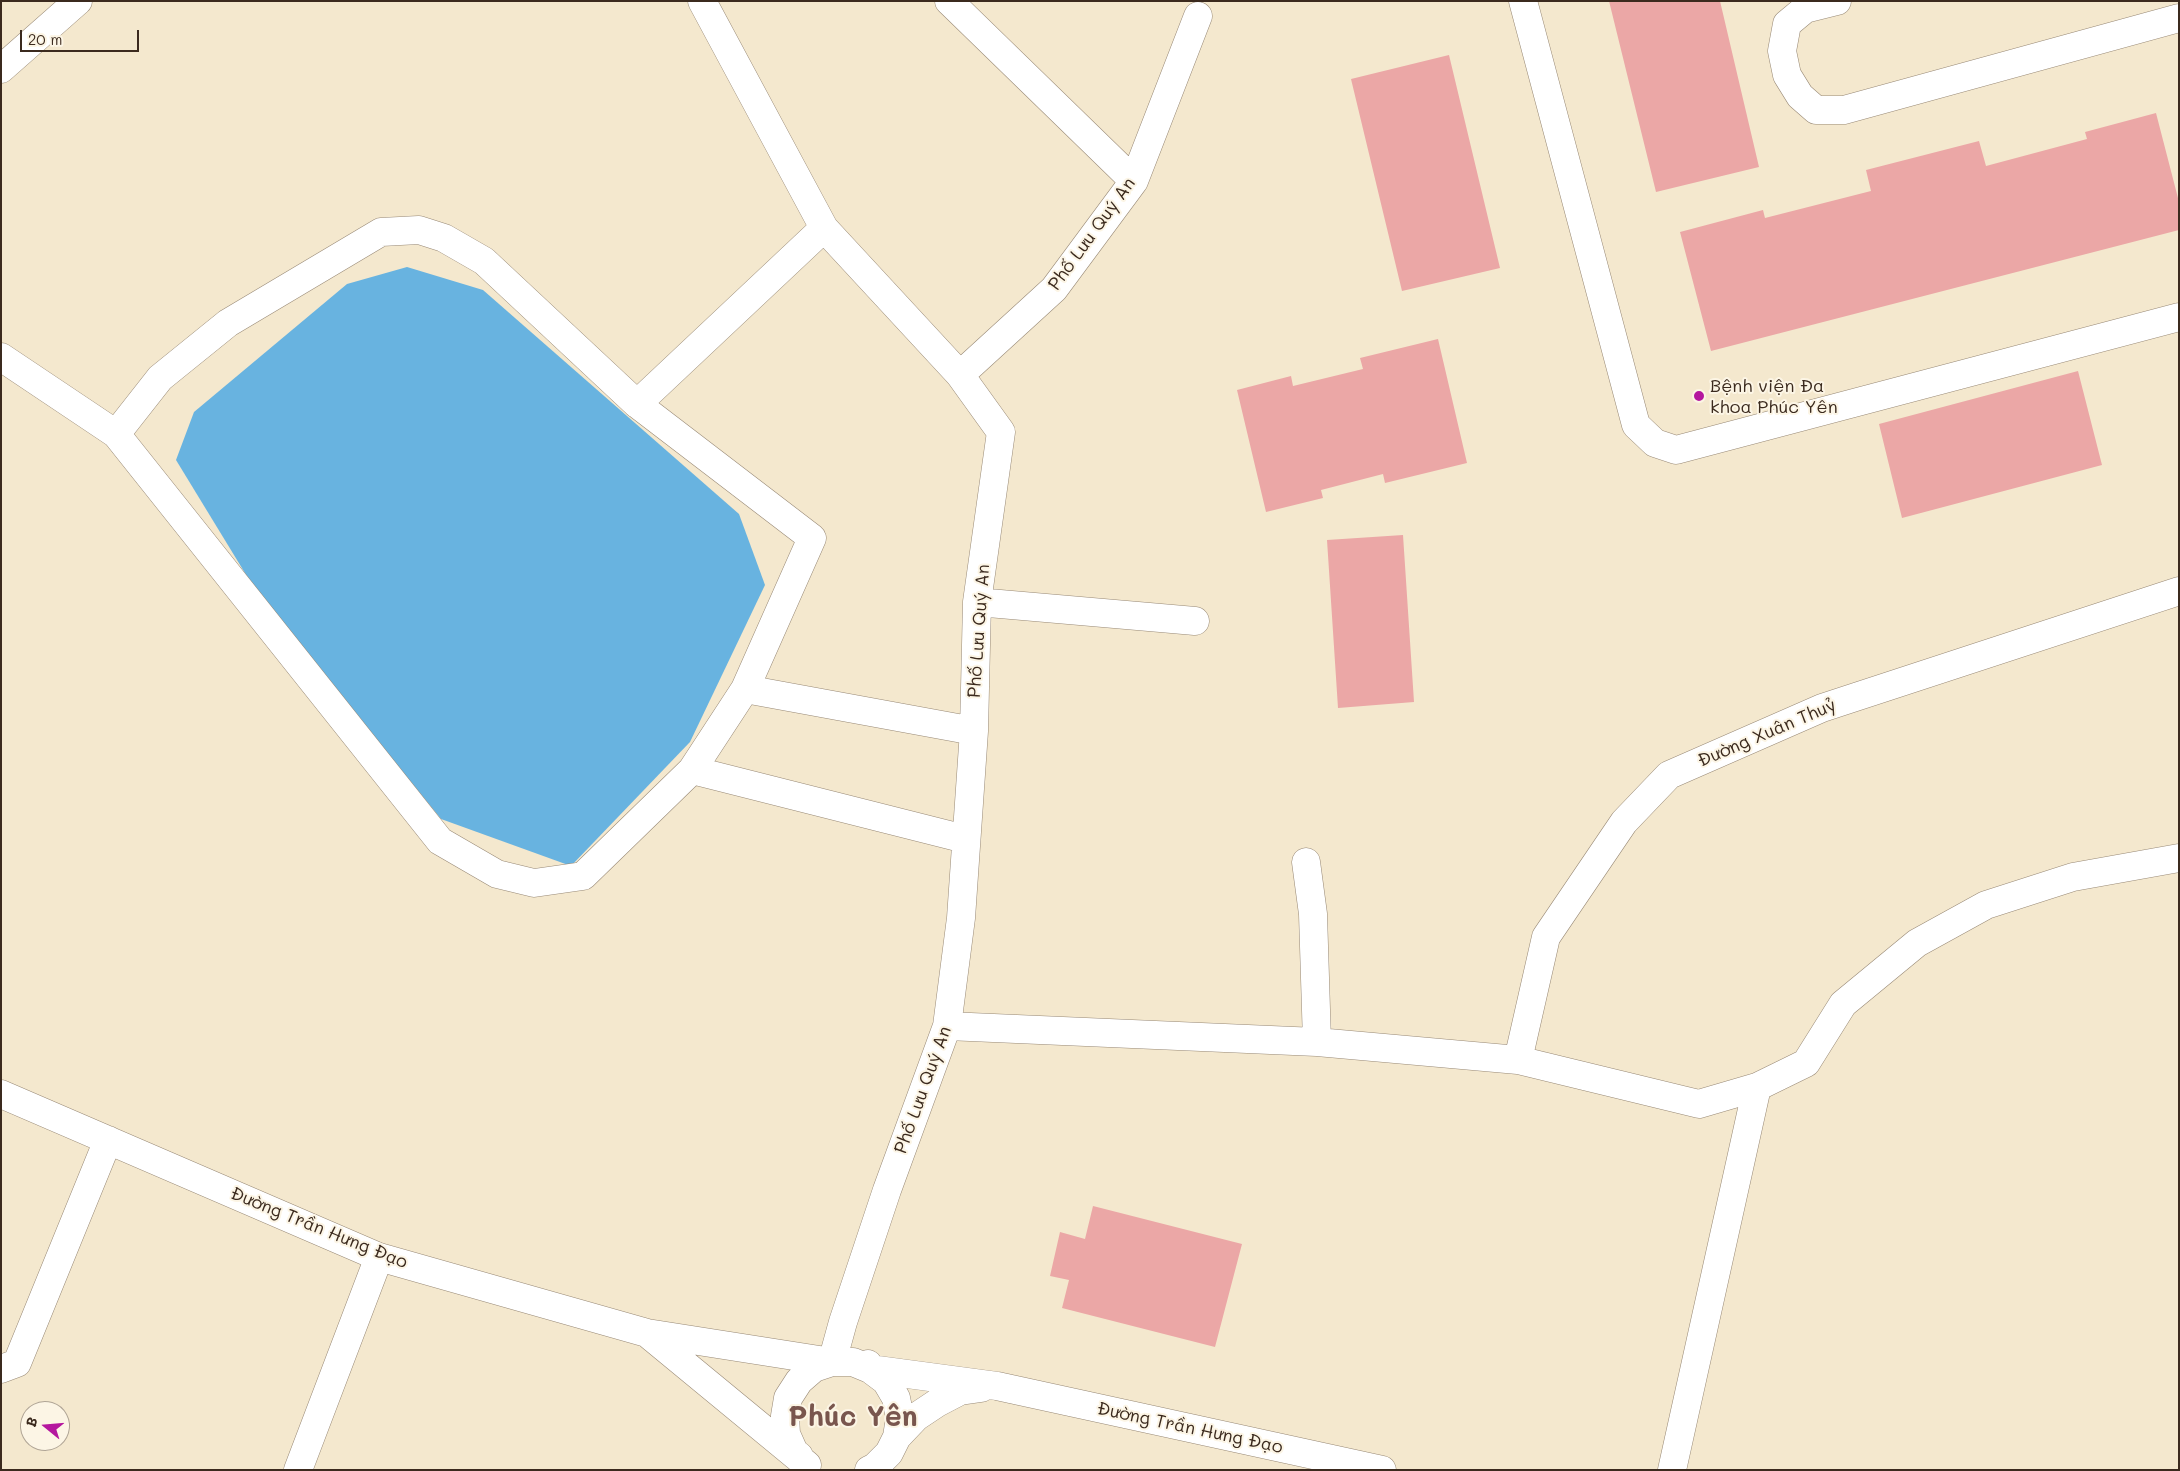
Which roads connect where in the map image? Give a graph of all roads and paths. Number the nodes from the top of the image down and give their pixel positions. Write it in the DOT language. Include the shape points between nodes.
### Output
graph roads {
  1 [pos="78,1"];
  2 [pos="702,1"];
  3 [pos="949,1"];
  4 [pos="1523,1"];
  5 [pos="1837,1"];
  6 [pos="1198,16"];
  7 [pos="2179,18"];
  8 [pos="1,69"];
  9 [pos="1134,181"];
  10 [pos="824,228"];
  11 [pos="2179,316"];
  12 [pos="1,357"];
  13 [pos="960,375"];
  14 [pos="637,404"];
  15 [pos="116,434"];
  16 [pos="2179,591"];
  17 [pos="977,602"];
  18 [pos="1195,620"];
  19 [pos="745,689"];
  20 [pos="974,731"];
  21 [pos="692,770"];
  22 [pos="965,839"];
  23 [pos="2179,858"];
  24 [pos="1306,862"];
  25 [pos="947,1026"];
  26 [pos="1317,1042"];
  27 [pos="1518,1060"];
  28 [pos="1756,1087"];
  29 [pos="1,1094"];
  30 [pos="108,1140"];
  31 [pos="379,1257"];
  32 [pos="843,1322"];
  33 [pos="647,1333"];
  34 [pos="832,1362"];
  35 [pos="1,1369"];
  36 [pos="870,1369"];
  37 [pos="997,1386"];
  38 [pos="886,1458"];
  39 [pos="811,1467"];
  40 [pos="298,1470"];
  41 [pos="1382,1470"];
  42 [pos="1672,1470"];
  1 -- 8 [label="street"];
  2 -- 10 [label="street"];
  3 -- 9 [label="street"];
  4 -- 11 [label="street" via="1636,425 1655,443 1676,450"];
  5 -- 7 [label="street" via="1805,9 1787,24 1782,51 1787,75 1800,96 1816,110 1844,110"];
  6 -- 9 [label="street, Phố Lưu Quý An"];
  9 -- 13 [label="street, Phố Lưu Quý An" via="1054,289"];
  10 -- 13 [label="street"];
  10 -- 14 [label="street"];
  12 -- 15 [label="street"];
  13 -- 17 [label="street, Phố Lưu Quý An" via="1001,432"];
  14 -- 15 [label="street" via="484,261 444,238 419,230 381,232 228,324 160,378"];
  14 -- 19 [label="street" via="812,538"];
  15 -- 21 [label="street" via="440,841 497,874 534,883 583,876"];
  16 -- 27 [label="street, Đường Xuân Thuỷ" via="1822,708 1669,775 1624,822 1546,937"];
  17 -- 18 [label="street"];
  17 -- 20 [label="street, Phố Lưu Quý An"];
  19 -- 20 [label="street"];
  19 -- 21 [label="street"];
  20 -- 22 [label="street, Phố Lưu Quý An"];
  21 -- 22 [label="street"];
  22 -- 25 [label="street, Phố Lưu Quý An" via="961,918"];
  23 -- 28 [label="street" via="2073,877 1986,905 1917,943 1843,1004 1806,1063"];
  24 -- 26 [label="street" via="1313,914"];
  25 -- 26 [label="street"];
  25 -- 32 [label="street, Phố Lưu Quý An"];
  26 -- 27 [label="street"];
  27 -- 28 [label="street" via="1699,1104"];
  28 -- 42 [label="street"];
  29 -- 30 [label="street, Đường Trần Hưng Đạo"];
  30 -- 31 [label="street, Đường Trần Hưng Đạo"];
  30 -- 35 [label="street" via="16,1363"];
  31 -- 33 [label="street, Đường Trần Hưng Đạo"];
  31 -- 40 [label="street"];
  32 -- 34 [label="street, Phố Lưu Quý An"];
  32 -- 36 [label="street"];
  33 -- 34 [label="street, Đường Trần Hưng Đạo"];
  33 -- 39 [label="street"];
  34 -- 36 [label="street, Đường Trần Hưng Đạo" via="853,1362"];
  34 -- 39 [label="street" via="814,1368 799,1381 788,1398 786,1434 794,1452"];
  36 -- 37 [label="street, Đường Trần Hưng Đạo"];
  36 -- 38 [label="street" via="886,1381 896,1398 900,1418"];
  37 -- 38 [label="street" via="960,1391 937,1403 916,1417"];
  37 -- 41 [label="street, Đường Trần Hưng Đạo"];
}
